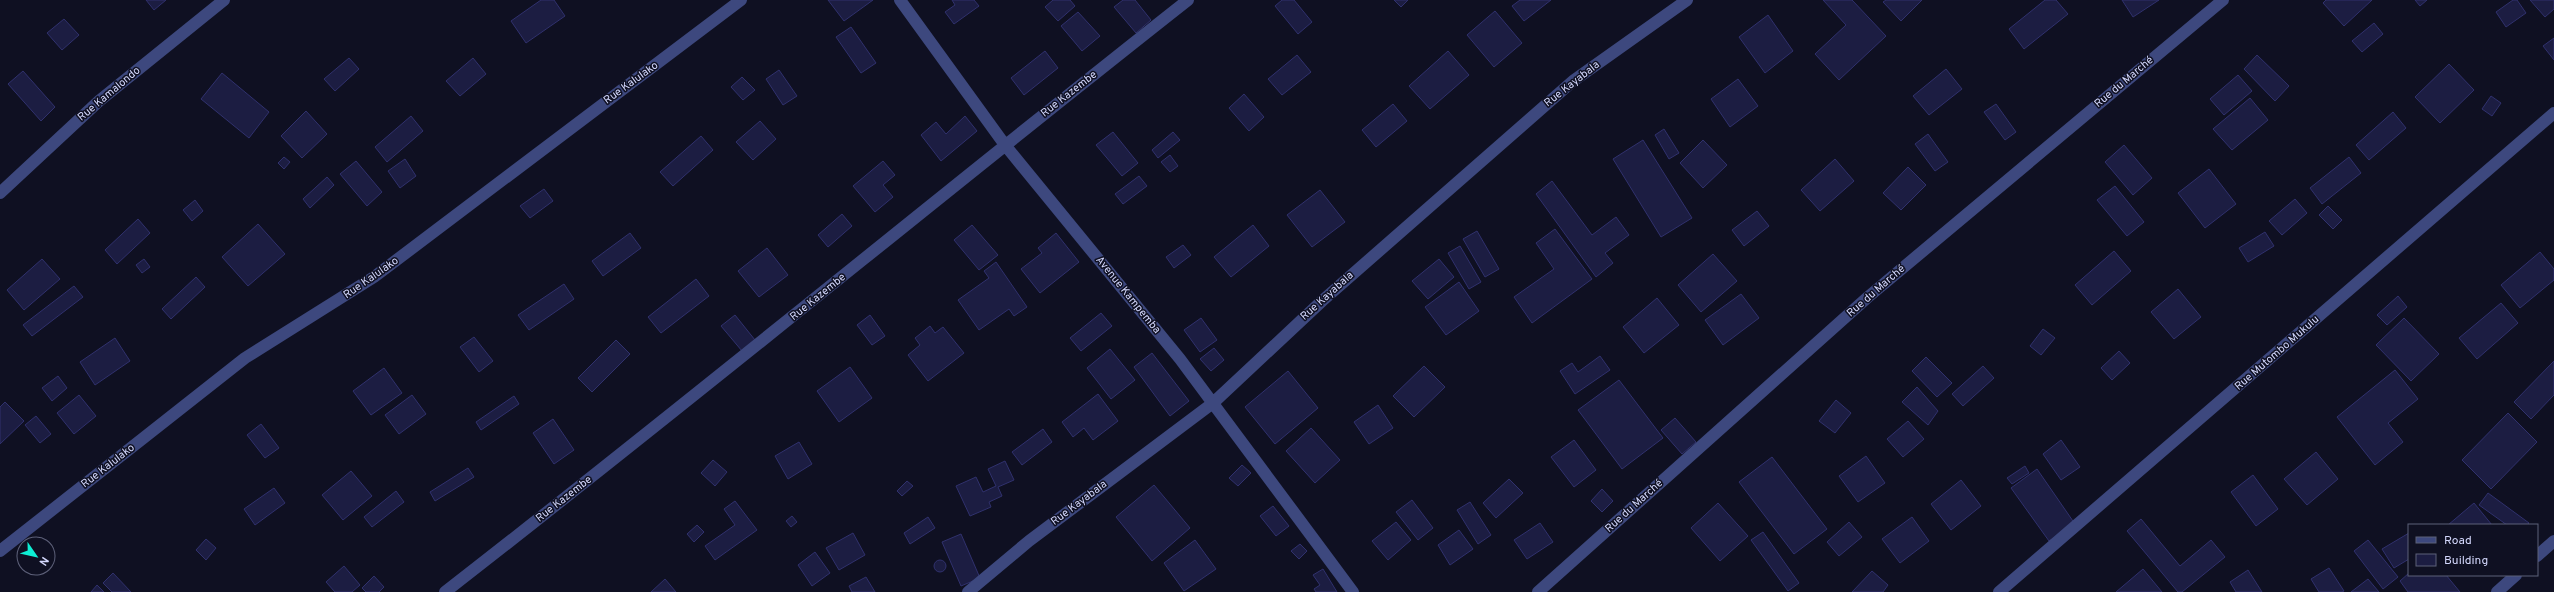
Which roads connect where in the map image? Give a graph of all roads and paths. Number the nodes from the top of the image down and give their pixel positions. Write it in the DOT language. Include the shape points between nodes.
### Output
graph roads {
  1 [pos="224,0"];
  2 [pos="741,0"];
  3 [pos="900,0"];
  4 [pos="1188,0"];
  5 [pos="1687,0"];
  6 [pos="2223,0"];
  7 [pos="2554,113"];
  8 [pos="1005,145"];
  9 [pos="0,193"];
  10 [pos="1213,403"];
  11 [pos="2554,541"];
  12 [pos="0,552"];
  13 [pos="2538,555"];
  14 [pos="2515,576"];
  15 [pos="445,592"];
  16 [pos="968,592"];
  17 [pos="1353,592"];
  18 [pos="1538,592"];
  19 [pos="1999,592"];
  20 [pos="2497,592"];
  1 -- 9 [label="street, Rue Kamalondo" via="99,101"];
  2 -- 12 [label="street, Rue Kalulako" via="374,277 245,358"];
  3 -- 8 [label="street, Avenue Kampemba" via="933,42"];
  4 -- 8 [label="street, Rue Kazembe"];
  5 -- 10 [label="street, Rue Kayabala" via="1573,81 1322,300"];
  6 -- 18 [label="street, Rue du Marché" via="1868,297"];
  7 -- 19 [label="street, Rue Mutombo Mukulu"];
  8 -- 10 [label="street, Avenue Kampemba"];
  8 -- 15 [label="street, Rue Kazembe" via="746,356"];
  10 -- 16 [label="street, Rue Kayabala" via="1029,541"];
  10 -- 17 [label="street, Avenue Kampemba"];
  11 -- 13 [label="street"];
  14 -- 20 [label="street"];
}
